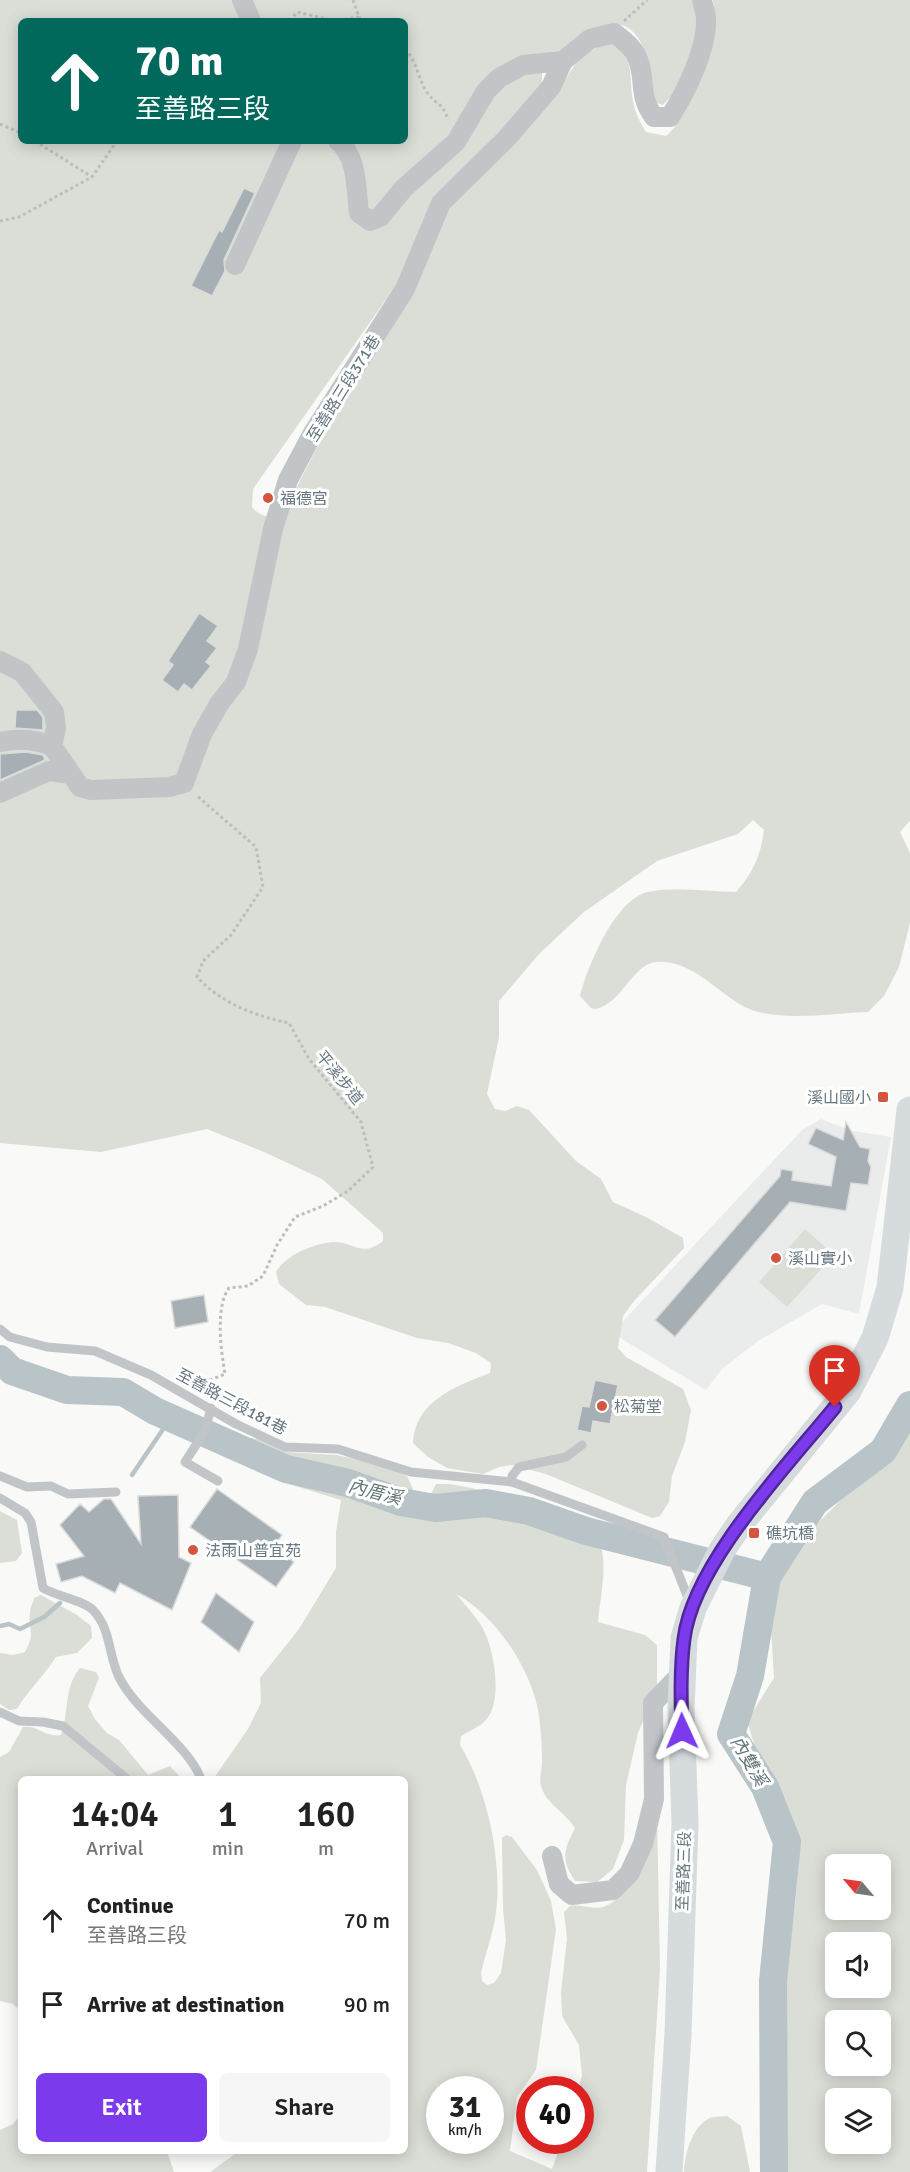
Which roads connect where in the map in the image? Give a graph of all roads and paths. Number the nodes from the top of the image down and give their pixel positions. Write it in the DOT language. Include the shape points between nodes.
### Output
graph roads {
  1 [pos="242,0"];
  2 [pos="353,0"];
  3 [pos="647,0"];
  4 [pos="702,0"];
  5 [pos="359,17"];
  6 [pos="251,18"];
  7 [pos="292,18"];
  8 [pos="322,18"];
  9 [pos="353,18"];
  10 [pos="614,33"];
  11 [pos="408,52"];
  12 [pos="563,61"];
  13 [pos="0,124"];
  14 [pos="18,132"];
  15 [pos="456,141"];
  16 [pos="40,144"];
  17 [pos="115,144"];
  18 [pos="291,144"];
  19 [pos="341,144"];
  20 [pos="92,177"];
  21 [pos="0,221"];
  22 [pos="235,265"];
  23 [pos="0,661"];
  24 [pos="0,742"];
  25 [pos="52,747"];
  26 [pos="70,774"];
  27 [pos="184,783"];
  28 [pos="0,793"];
  29 [pos="910,1110"];
  30 [pos="0,1329"];
  31 [pos="181,1392"];
  32 [pos="211,1408"];
  33 [pos="582,1445"];
  34 [pos="0,1476"];
  35 [pos="218,1481"];
  36 [pos="512,1482"];
  37 [pos="116,1492"];
  38 [pos="0,1498"];
  39 [pos="693,1608"];
  40 [pos="682,1673"];
  41 [pos="0,1712"];
  42 [pos="123,1776"];
  43 [pos="199,1776"];
  44 [pos="552,1856"];
  45 [pos="669,2172"];
  1 -- 6 [label="street"];
  2 -- 5 [label="path"];
  3 -- 10 [label="path"];
  4 -- 10 [label="street" via="706,19 702,45 685,94 670,117 654,117 644,104 638,58"];
  5 -- 9 [label="path"];
  7 -- 8 [label="path" via="297,12"];
  10 -- 12 [label="street, 至善路三段371巷" via="590,39"];
  11 -- 15 [label="path" via="428,94 443,106"];
  12 -- 15 [label="street" via="523,65 500,78 486,91"];
  12 -- 27 [label="street, 至善路三段371巷" via="551,87 507,138 441,202 405,289 313,433 288,480 273,529 248,649 236,682 202,734"];
  13 -- 14 [label="path"];
  15 -- 19 [label="street" via="404,188 380,217 370,220 359,213 350,154"];
  16 -- 20 [label="path"];
  17 -- 20 [label="path"];
  18 -- 22 [label="street"];
  20 -- 21 [label="path" via="19,217"];
  23 -- 25 [label="street" via="22,672 54,712"];
  24 -- 25 [label="street" via="39,741"];
  25 -- 26 [label="street"];
  26 -- 27 [label="street" via="80,787 91,790"];
  26 -- 28 [label="street" via="49,771"];
  27 -- 31 [label="path, 平溪步道" via="256,847 263,887 231,935 203,961 197,977 211,992 262,1017 289,1023 309,1059 362,1122 373,1167 348,1191 295,1217 263,1276 248,1286 229,1288 222,1297 225,1374"];
  29 -- 39 [label="street, 至善路三段" via="890,1288 875,1338 848,1391 722,1550"];
  30 -- 31 [label="lane, 至善路三段181巷" via="10,1337 47,1347 95,1351"];
  31 -- 32 [label="lane, 至善路三段181巷"];
  32 -- 35 [label="lane" via="205,1431 185,1462"];
  32 -- 36 [label="lane, 至善路三段181巷" via="285,1447 338,1449 411,1472"];
  33 -- 36 [label="lane" via="566,1457 519,1467"];
  34 -- 37 [label="lane" via="27,1487 51,1486 68,1494"];
  36 -- 39 [label="lane, 至善路三段181巷" via="664,1537"];
  38 -- 43 [label="lane" via="25,1513 31,1522 43,1588 92,1608 108,1635 119,1677 136,1703"];
  39 -- 40 [label="street, 至善路三段" via="684,1638"];
  40 -- 44 [label="street" via="654,1703 654,1799 643,1844 629,1874 613,1890 572,1895 559,1884"];
  40 -- 45 [label="street, 至善路三段" via="684,1835"];
  41 -- 42 [label="lane" via="19,1721 63,1726"];
}
